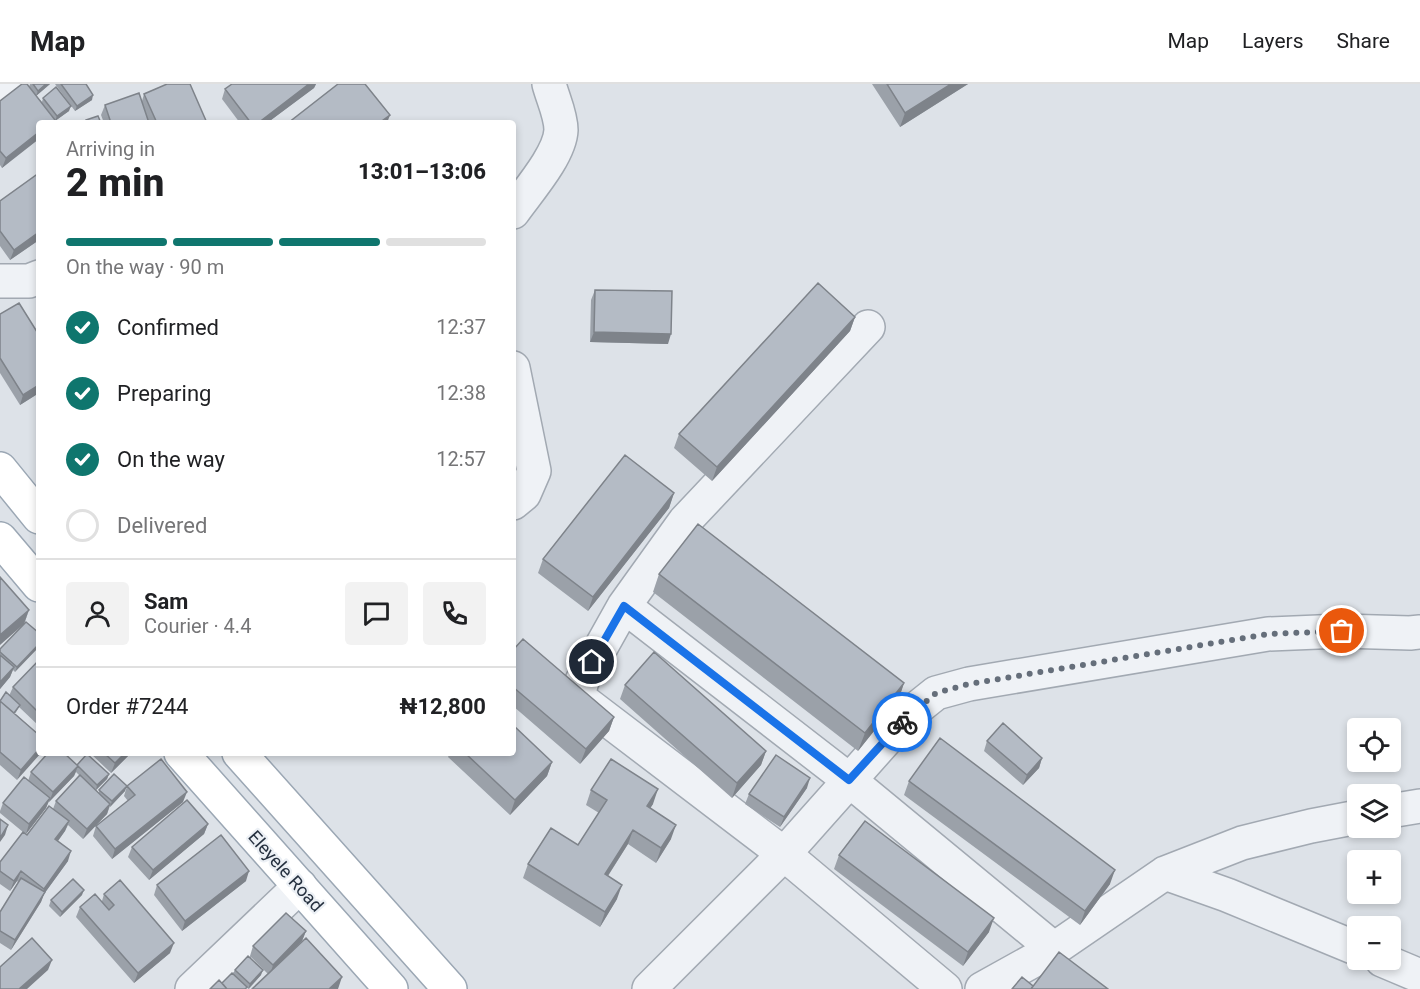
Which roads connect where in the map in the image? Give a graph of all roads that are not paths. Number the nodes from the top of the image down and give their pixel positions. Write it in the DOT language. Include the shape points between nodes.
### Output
graph roads {
  1 [pos="6,84"];
  2 [pos="549,84"];
  3 [pos="0,89"];
  4 [pos="516,208"];
  5 [pos="36,278"];
  6 [pos="0,281"];
  7 [pos="868,327"];
  8 [pos="516,383"];
  9 [pos="0,469"];
  10 [pos="516,501"];
  11 [pos="36,508"];
  12 [pos="0,539"];
  13 [pos="36,581"];
  14 [pos="624,606"];
  15 [pos="1420,632"];
  16 [pos="184,756"];
  17 [pos="242,756"];
  18 [pos="849,780"];
  19 [pos="1420,806"];
  20 [pos="1401,809"];
  21 [pos="1347,819"];
  22 [pos="784,854"];
  23 [pos="1165,873"];
  24 [pos="300,886"];
  25 [pos="1347,944"];
  26 [pos="1054,950"];
  27 [pos="1401,968"];
  28 [pos="1420,976"];
  29 [pos="192,989"];
  30 [pos="392,989"];
  31 [pos="450,989"];
  32 [pos="649,989"];
  33 [pos="945,989"];
  34 [pos="982,989"];
  1 -- 3 [label="street"];
  2 -- 4 [label="street" via="561,132 547,163"];
  5 -- 6 [label="street"];
  7 -- 14 [label="street" via="685,521"];
  8 -- 10 [label="street" via="534,471 524,494"];
  9 -- 11 [label="main road"];
  12 -- 13 [label="main road"];
  14 -- 18 [label="street"];
  14 -- 22 [label="street" via="582,681 582,700"];
  15 -- 18 [label="street" via="1268,634 969,684 936,693 906,717"];
  16 -- 24 [label="main road, Eleyele Road"];
  17 -- 31 [label="main road"];
  18 -- 22 [label="street"];
  18 -- 26 [label="street"];
  19 -- 20 [label="street"];
  21 -- 23 [label="street" via="1242,843"];
  22 -- 32 [label="street"];
  22 -- 33 [label="street"];
  23 -- 25 [label="street"];
  23 -- 26 [label="street"];
  24 -- 29 [label="street"];
  24 -- 30 [label="main road, Eleyele Road"];
  26 -- 34 [label="street"];
  27 -- 28 [label="street"];
}
